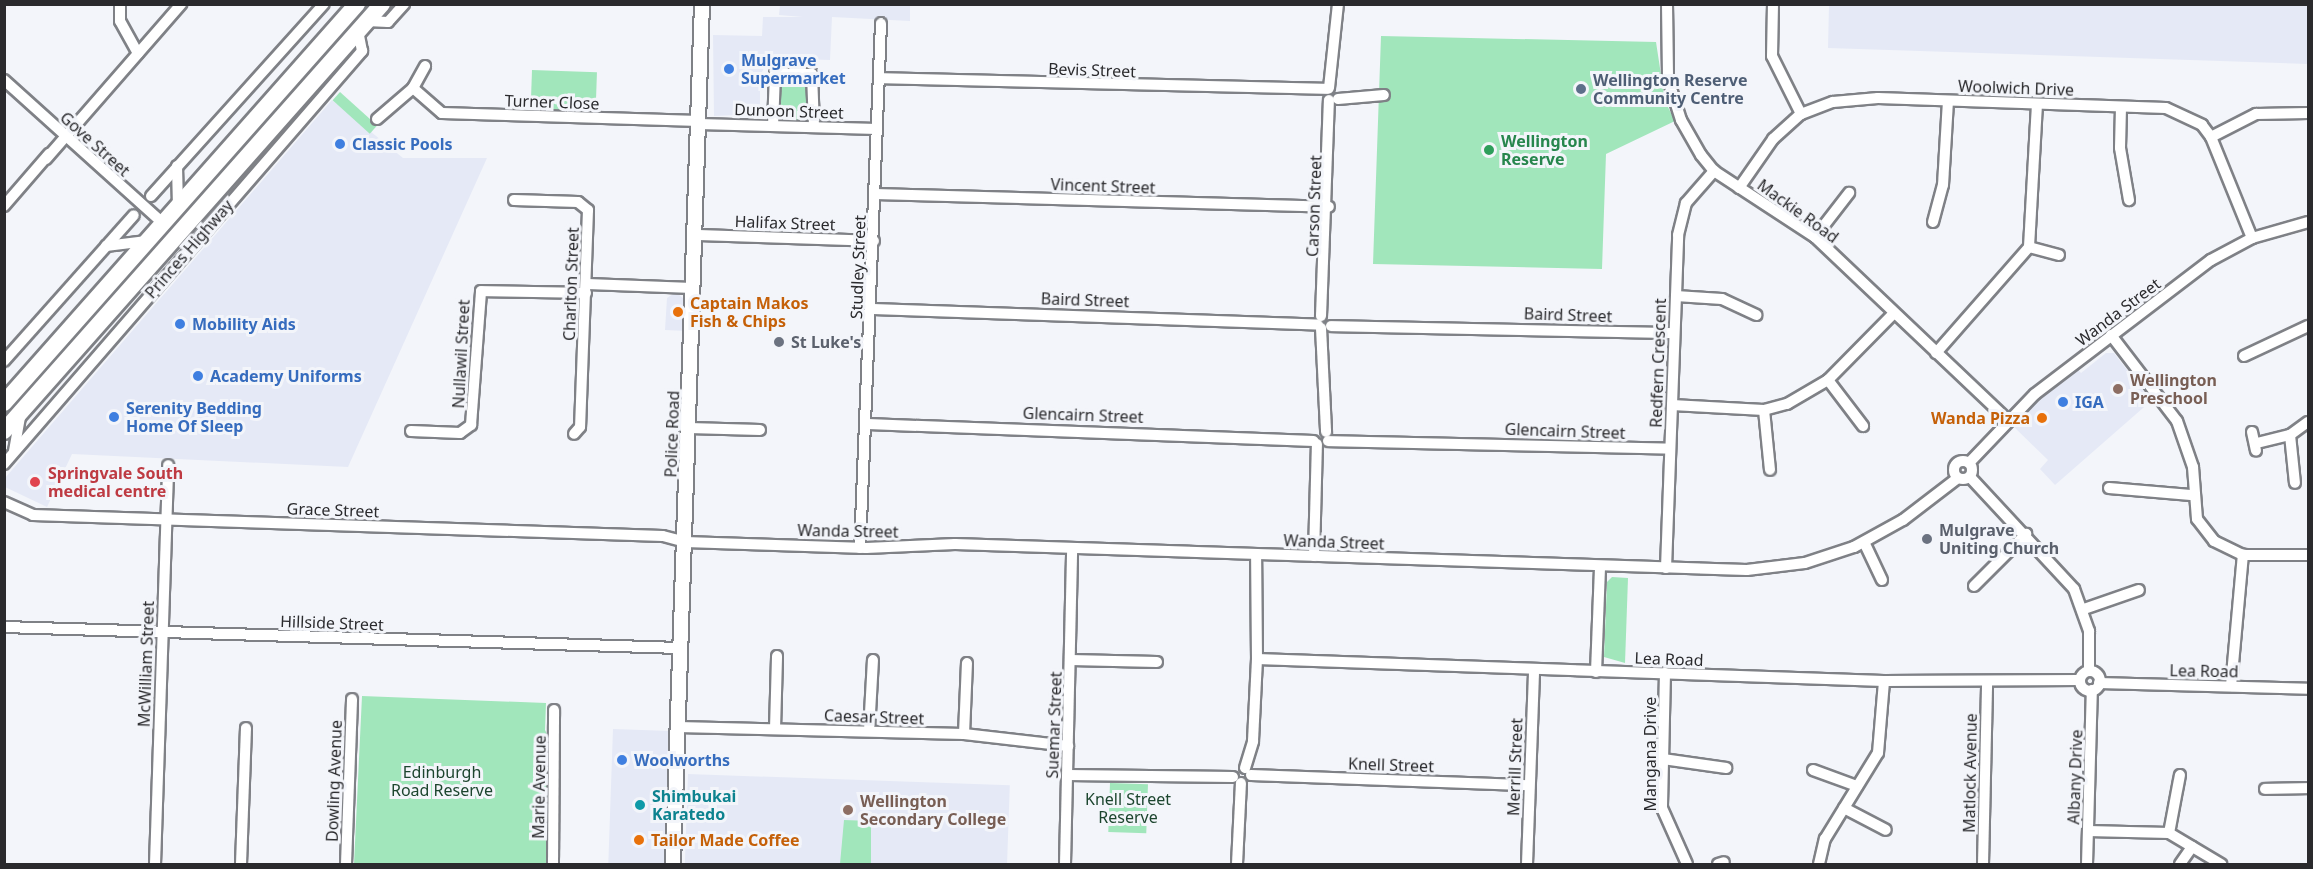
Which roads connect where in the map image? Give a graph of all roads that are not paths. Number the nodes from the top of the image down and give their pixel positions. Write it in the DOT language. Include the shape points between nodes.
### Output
graph roads {
  1 [pos="120,4"];
  2 [pos="181,4"];
  3 [pos="324,4"];
  4 [pos="357,4"];
  5 [pos="382,4"];
  6 [pos="404,4"];
  7 [pos="702,4"];
  8 [pos="1338,4"];
  9 [pos="1773,4"];
  10 [pos="1665,8"];
  11 [pos="881,23"];
  12 [pos="362,26"];
  13 [pos="138,52"];
  14 [pos="424,66"];
  15 [pos="879,78"];
  16 [pos="6,83"];
  17 [pos="413,88"];
  18 [pos="1333,94"];
  19 [pos="1384,95"];
  20 [pos="1948,101"];
  21 [pos="305,104"];
  22 [pos="2037,104"];
  23 [pos="2121,107"];
  24 [pos="2308,113"];
  25 [pos="1801,114"];
  26 [pos="377,119"];
  27 [pos="699,123"];
  28 [pos="773,126"];
  29 [pos="814,128"];
  30 [pos="877,129"];
  31 [pos="65,137"];
  32 [pos="2211,137"];
  33 [pos="177,166"];
  34 [pos="1714,171"];
  35 [pos="1739,188"];
  36 [pos="1849,193"];
  37 [pos="875,194"];
  38 [pos="151,196"];
  39 [pos="514,200"];
  40 [pos="2129,200"];
  41 [pos="4,206"];
  42 [pos="178,207"];
  43 [pos="1329,207"];
  44 [pos="134,215"];
  45 [pos="1933,222"];
  46 [pos="2308,222"];
  47 [pos="163,223"];
  48 [pos="176,236"];
  49 [pos="696,236"];
  50 [pos="1815,237"];
  51 [pos="2252,238"];
  52 [pos="147,241"];
  53 [pos="874,241"];
  54 [pos="106,246"];
  55 [pos="191,247"];
  56 [pos="2029,247"];
  57 [pos="2060,255"];
  58 [pos="586,288"];
  59 [pos="694,288"];
  60 [pos="1676,296"];
  61 [pos="871,309"];
  62 [pos="1893,314"];
  63 [pos="1757,315"];
  64 [pos="1325,322"];
  65 [pos="2308,327"];
  66 [pos="1674,333"];
  67 [pos="2111,335"];
  68 [pos="1936,353"];
  69 [pos="2244,356"];
  70 [pos="4,361"];
  71 [pos="1828,380"];
  72 [pos="4,404"];
  73 [pos="1671,405"];
  74 [pos="1764,410"];
  75 [pos="20,413"];
  76 [pos="2308,422"];
  77 [pos="2006,423"];
  78 [pos="868,424"];
  79 [pos="1863,426"];
  80 [pos="689,428"];
  81 [pos="760,430"];
  82 [pos="4,431"];
  83 [pos="411,431"];
  84 [pos="2252,432"];
  85 [pos="574,434"];
  86 [pos="2290,435"];
  87 [pos="1321,438"];
  88 [pos="1670,449"];
  89 [pos="14,453"];
  90 [pos="1970,463"];
  91 [pos="4,464"];
  92 [pos="168,465"];
  93 [pos="1770,470"];
  94 [pos="1964,477"];
  95 [pos="2294,484"];
  96 [pos="2109,488"];
  97 [pos="2192,495"];
  98 [pos="4,502"];
  99 [pos="166,519"];
  100 [pos="2026,534"];
  101 [pos="685,535"];
  102 [pos="1864,542"];
  103 [pos="863,548"];
  104 [pos="1075,549"];
  105 [pos="1260,554"];
  106 [pos="2242,555"];
  107 [pos="2308,555"];
  108 [pos="1317,556"];
  109 [pos="1600,566"];
  110 [pos="1666,568"];
  111 [pos="1882,580"];
  112 [pos="1974,586"];
  113 [pos="2139,590"];
  114 [pos="2084,609"];
  115 [pos="4,627"];
  116 [pos="163,633"];
  117 [pos="681,650"];
  118 [pos="777,656"];
  119 [pos="1257,659"];
  120 [pos="873,660"];
  121 [pos="1071,660"];
  122 [pos="1157,662"];
  123 [pos="967,663"];
  124 [pos="1534,670"];
  125 [pos="2089,671"];
  126 [pos="1596,672"];
  127 [pos="1665,673"];
  128 [pos="2080,680"];
  129 [pos="1884,681"];
  130 [pos="1987,682"];
  131 [pos="2232,686"];
  132 [pos="2095,687"];
  133 [pos="2308,689"];
  134 [pos="352,699"];
  135 [pos="554,710"];
  136 [pos="678,727"];
  137 [pos="246,728"];
  138 [pos="775,729"];
  139 [pos="869,731"];
  140 [pos="964,734"];
  141 [pos="1068,746"];
  142 [pos="1663,759"];
  143 [pos="1726,768"];
  144 [pos="1813,770"];
  145 [pos="1248,772"];
  146 [pos="1068,775"];
  147 [pos="2180,775"];
  148 [pos="1237,780"];
  149 [pos="1529,784"];
  150 [pos="1857,786"];
  151 [pos="2308,788"];
  152 [pos="2265,789"];
  153 [pos="1844,808"];
  154 [pos="1886,831"];
  155 [pos="2088,831"];
  156 [pos="2169,833"];
  157 [pos="2192,847"];
  158 [pos="155,864"];
  159 [pos="241,864"];
  160 [pos="346,864"];
  161 [pos="554,864"];
  162 [pos="673,864"];
  163 [pos="1065,864"];
  164 [pos="1237,864"];
  165 [pos="1527,864"];
  166 [pos="1687,864"];
  167 [pos="1819,864"];
  168 [pos="1983,864"];
  169 [pos="2087,864"];
  170 [pos="2180,864"];
  171 [pos="2221,864"];
  1 -- 13 [label="street" via="120,21"];
  2 -- 13 [label="street"];
  3 -- 33 [label="street"];
  4 -- 42 [label="highway"];
  5 -- 12 [label="highway, Princes Highway"];
  6 -- 12 [label="street" via="388,22"];
  7 -- 27 [label="main road, Police Road"];
  8 -- 18 [label="street, Carson Street"];
  9 -- 25 [label="street" via="1772,56"];
  10 -- 34 [label="street, Mackie Road" via="1672,98 1690,138"];
  11 -- 15 [label="street, Studley Street"];
  12 -- 21 [label="highway, Princes Highway"];
  13 -- 31 [label="street"];
  14 -- 17 [label="street"];
  15 -- 18 [label="street, Bevis Street"];
  15 -- 30 [label="street, Studley Street"];
  16 -- 31 [label="street, Gove Street"];
  17 -- 26 [label="street"];
  17 -- 27 [label="street, Turner Close" via="442,113"];
  18 -- 19 [label="street, Bevis Street"];
  18 -- 43 [label="street, Carson Street"];
  20 -- 22 [label="street, Woolwich Drive"];
  20 -- 25 [label="street, Woolwich Drive" via="1859,97"];
  20 -- 45 [label="street" via="1943,184"];
  21 -- 48 [label="highway, Princes Highway"];
  21 -- 55 [label="street, Princes Highway"];
  22 -- 23 [label="street, Woolwich Drive"];
  22 -- 56 [label="street"];
  23 -- 32 [label="street, Woolwich Drive" via="2183,113"];
  23 -- 40 [label="street" via="2120,148"];
  24 -- 32 [label="street" via="2256,114"];
  25 -- 35 [label="street, Woolwich Drive" via="1773,139"];
  27 -- 28 [label="street, Dunoon Street"];
  27 -- 49 [label="main road, Police Road"];
  28 -- 29 [label="street, Dunoon Street"];
  28 -- 29 [label="street" via="775,74 812,74"];
  29 -- 30 [label="street, Dunoon Street"];
  30 -- 37 [label="street, Studley Street"];
  31 -- 41 [label="street"];
  31 -- 47 [label="street, Gove Street"];
  32 -- 51 [label="street, Woolwich Drive"];
  33 -- 38 [label="street"];
  33 -- 42 [label="street"];
  34 -- 35 [label="street, Mackie Road"];
  34 -- 60 [label="street, Redfern Crescent" via="1681,216"];
  35 -- 50 [label="street, Mackie Road"];
  36 -- 50 [label="street"];
  37 -- 43 [label="street, Vincent Street"];
  37 -- 53 [label="street, Studley Street"];
  39 -- 58 [label="street, Charlton Street" via="585,205"];
  42 -- 47 [label="highway"];
  43 -- 64 [label="street, Carson Street"];
  44 -- 54 [label="street"];
  46 -- 51 [label="street, Wanda Street"];
  47 -- 48 [label="highway"];
  47 -- 52 [label="highway"];
  48 -- 55 [label="street"];
  48 -- 75 [label="highway, Princes Highway"];
  49 -- 53 [label="street, Halifax Street"];
  49 -- 59 [label="main road, Police Road"];
  50 -- 62 [label="street, Mackie Road"];
  51 -- 67 [label="street, Wanda Street" via="2211,260"];
  52 -- 54 [label="street"];
  52 -- 72 [label="highway"];
  53 -- 61 [label="street, Studley Street"];
  54 -- 70 [label="street"];
  55 -- 89 [label="street, Princes Highway"];
  56 -- 57 [label="street"];
  56 -- 68 [label="street"];
  58 -- 59 [label="street, Nullawil Street"];
  58 -- 83 [label="street, Nullawil Street" via="481,291 471,425 460,433"];
  58 -- 85 [label="street, Charlton Street" via="580,427"];
  59 -- 80 [label="main road, Police Road"];
  60 -- 63 [label="street" via="1722,299"];
  60 -- 66 [label="street, Redfern Crescent"];
  61 -- 64 [label="street, Baird Street"];
  61 -- 78 [label="street, Studley Street"];
  62 -- 68 [label="street, Mackie Road"];
  62 -- 71 [label="street"];
  64 -- 66 [label="street, Baird Street"];
  64 -- 87 [label="street, Carson Street"];
  65 -- 69 [label="street"];
  66 -- 73 [label="street, Redfern Crescent"];
  67 -- 77 [label="street, Wanda Street"];
  67 -- 97 [label="street" via="2177,421 2193,466"];
  68 -- 77 [label="street, Mackie Road"];
  71 -- 74 [label="street" via="1803,398"];
  71 -- 79 [label="street"];
  73 -- 74 [label="street"];
  73 -- 88 [label="street, Redfern Crescent"];
  74 -- 93 [label="street"];
  75 -- 82 [label="highway, Princes Highway"];
  75 -- 89 [label="street"];
  76 -- 86 [label="street"];
  77 -- 90 [label="street, Wanda Street"];
  78 -- 87 [label="street, Glencairn Street"];
  78 -- 103 [label="street, Studley Street"];
  80 -- 81 [label="street"];
  80 -- 101 [label="main road, Police Road"];
  84 -- 86 [label="street" via="2256,447"];
  86 -- 95 [label="street"];
  87 -- 88 [label="street, Glencairn Street"];
  87 -- 108 [label="street, Carson Street"];
  88 -- 110 [label="street, Redfern Crescent"];
  89 -- 91 [label="street, Princes Highway"];
  90 -- 94 [label="street"];
  90 -- 94 [label="street, Wanda Street" via="1957,463"];
  92 -- 99 [label="street, McWilliam Street"];
  94 -- 100 [label="street"];
  94 -- 102 [label="street, Wanda Street"];
  96 -- 97 [label="street"];
  97 -- 106 [label="street" via="2197,519 2214,541"];
  98 -- 99 [label="street, Grace Street" via="33,515"];
  99 -- 101 [label="street, Grace Street"];
  99 -- 116 [label="street, McWilliam Street"];
  100 -- 112 [label="street"];
  100 -- 114 [label="street" via="2062,570"];
  101 -- 103 [label="street, Wanda Street"];
  101 -- 117 [label="main road, Police Road"];
  102 -- 110 [label="street, Wanda Street" via="1776,568"];
  102 -- 111 [label="street"];
  103 -- 104 [label="street, Wanda Street"];
  104 -- 105 [label="street, Wanda Street"];
  104 -- 121 [label="street, Suemar Street"];
  105 -- 108 [label="street, Wanda Street"];
  105 -- 119 [label="street"];
  106 -- 107 [label="street"];
  106 -- 131 [label="street"];
  108 -- 109 [label="street, Wanda Street"];
  109 -- 110 [label="street, Wanda Street"];
  109 -- 126 [label="street"];
  113 -- 114 [label="street"];
  114 -- 125 [label="street"];
  115 -- 116 [label="street, Hillside Street"];
  116 -- 117 [label="street, Hillside Street"];
  116 -- 158 [label="street, McWilliam Street"];
  117 -- 136 [label="main road, Police Road"];
  118 -- 138 [label="street"];
  119 -- 124 [label="street, Lea Road"];
  119 -- 145 [label="street"];
  120 -- 139 [label="street"];
  121 -- 122 [label="street"];
  121 -- 141 [label="street, Suemar Street"];
  123 -- 140 [label="street"];
  124 -- 126 [label="street, Lea Road"];
  124 -- 149 [label="street, Merrill Street"];
  125 -- 128 [label="street"];
  125 -- 132 [label="street"];
  126 -- 127 [label="street, Lea Road"];
  127 -- 129 [label="street, Lea Road"];
  127 -- 142 [label="street, Mangana Drive"];
  128 -- 130 [label="street, Lea Road"];
  128 -- 132 [label="street"];
  129 -- 130 [label="street, Lea Road"];
  129 -- 150 [label="street" via="1878,753"];
  130 -- 168 [label="street, Matlock Avenue"];
  131 -- 132 [label="street, Lea Road"];
  131 -- 133 [label="street, Lea Road"];
  132 -- 155 [label="street, Albany Drive"];
  134 -- 160 [label="street, Dowling Avenue"];
  135 -- 161 [label="street, Marie Avenue"];
  136 -- 138 [label="street, Caesar Street"];
  136 -- 162 [label="main road, Police Road"];
  137 -- 159 [label="street"];
  138 -- 139 [label="street, Caesar Street"];
  139 -- 140 [label="street, Caesar Street"];
  140 -- 141 [label="street, Caesar Street"];
  141 -- 146 [label="street, Suemar Street"];
  142 -- 143 [label="street"];
  142 -- 166 [label="street, Mangana Drive" via="1662,808"];
  144 -- 150 [label="street"];
  145 -- 148 [label="street"];
  145 -- 149 [label="street, Knell Street"];
  146 -- 148 [label="street"];
  146 -- 163 [label="street, Suemar Street"];
  147 -- 156 [label="street"];
  148 -- 164 [label="street"];
  149 -- 165 [label="street, Merrill Street"];
  150 -- 153 [label="street"];
  151 -- 152 [label="street"];
  153 -- 154 [label="street"];
  153 -- 167 [label="street" via="1825,839"];
  155 -- 156 [label="street"];
  155 -- 169 [label="street, Albany Drive"];
  156 -- 157 [label="street"];
  157 -- 170 [label="street"];
  157 -- 171 [label="street"];
}
